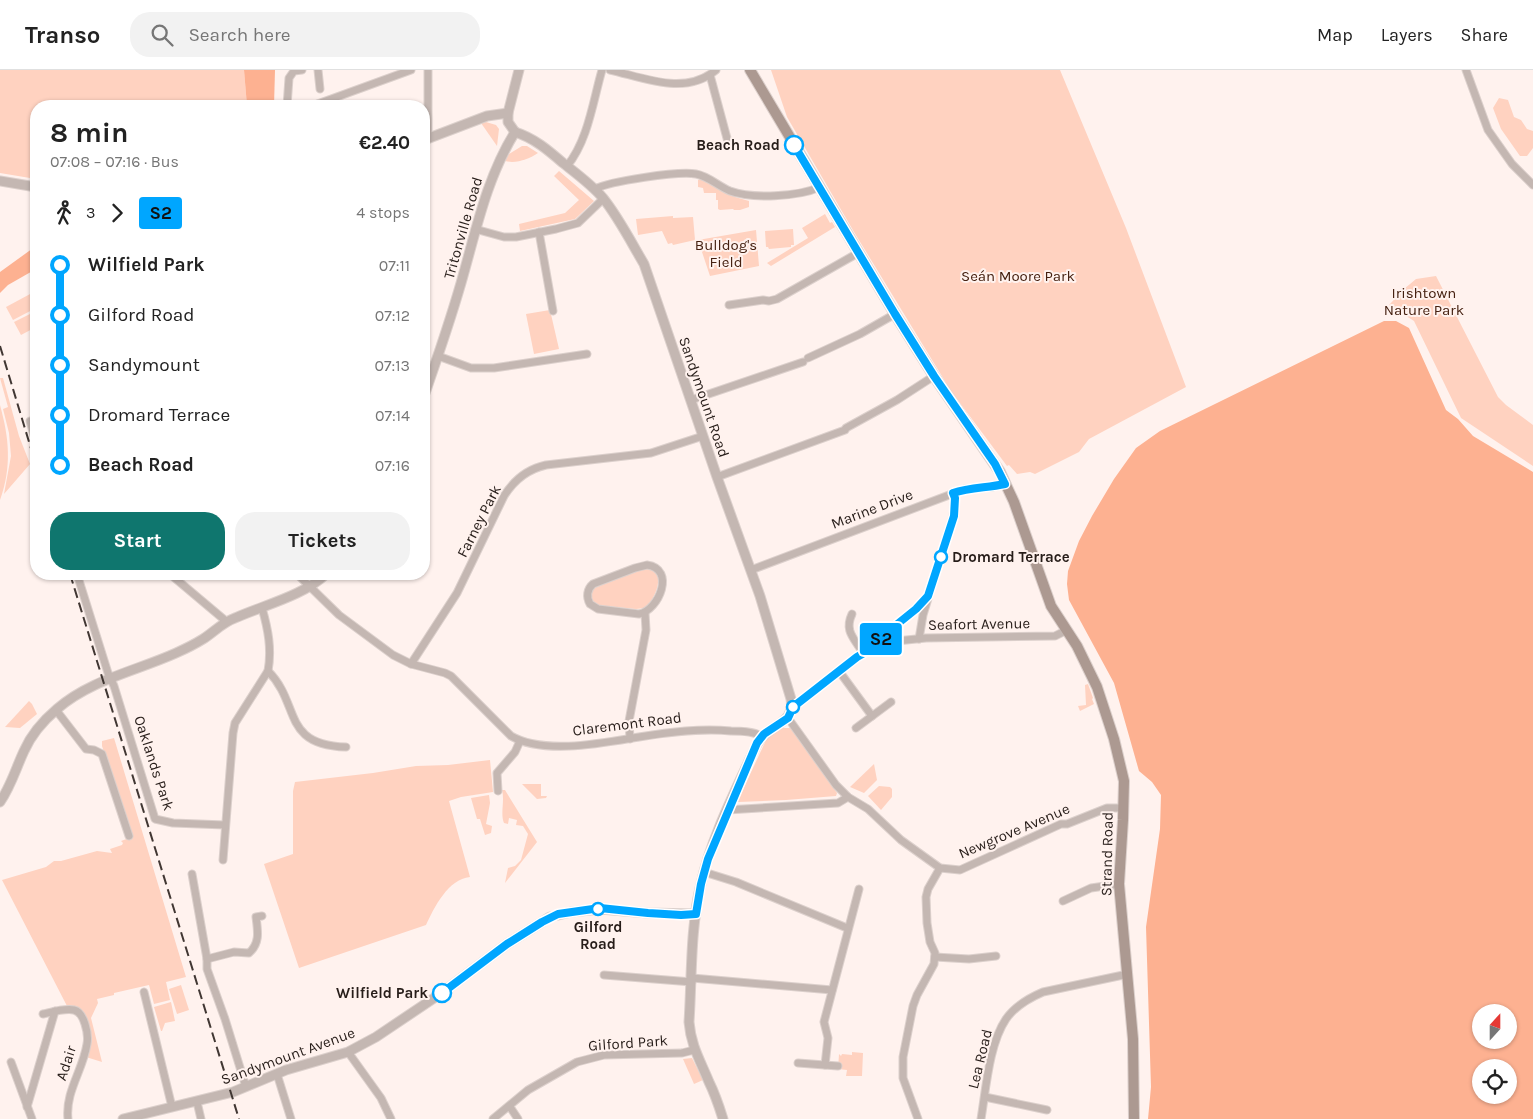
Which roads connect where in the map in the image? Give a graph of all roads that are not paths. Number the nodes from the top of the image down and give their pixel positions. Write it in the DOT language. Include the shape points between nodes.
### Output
graph roads {
  1 [pos="302,70"];
  2 [pos="318,70"];
  3 [pos="411,70"];
  4 [pos="428,70"];
  5 [pos="519,70"];
  6 [pos="602,70"];
  7 [pos="610,70"];
  8 [pos="750,70"];
  9 [pos="758,70"];
  10 [pos="1466,70"];
  11 [pos="294,71"];
  12 [pos="713,72"];
  13 [pos="320,89"];
  14 [pos="287,100"];
  15 [pos="328,100"];
  16 [pos="427,100"];
  17 [pos="508,113"];
  18 [pos="781,124"];
  19 [pos="515,132"];
  20 [pos="430,137"];
  21 [pos="728,142"];
  22 [pos="567,166"];
  23 [pos="0,181"];
  24 [pos="30,186"];
  25 [pos="1533,186"];
  26 [pos="820,187"];
  27 [pos="594,189"];
  28 [pos="603,198"];
  29 [pos="475,229"];
  30 [pos="539,232"];
  31 [pos="858,253"];
  32 [pos="729,305"];
  33 [pos="553,311"];
  34 [pos="895,314"];
  35 [pos="587,354"];
  36 [pos="438,356"];
  37 [pos="934,376"];
  38 [pos="430,379"];
  39 [pos="691,400"];
  40 [pos="703,436"];
  41 [pos="717,478"];
  42 [pos="1005,484"];
  43 [pos="953,493"];
  44 [pos="751,570"];
  45 [pos="79,580"];
  46 [pos="177,580"];
  47 [pos="303,580"];
  48 [pos="319,580"];
  49 [pos="310,587"];
  50 [pos="928,596"];
  51 [pos="262,608"];
  52 [pos="645,613"];
  53 [pos="852,614"];
  54 [pos="227,622"];
  55 [pos="1067,630"];
  56 [pos="919,639"];
  57 [pos="876,646"];
  58 [pos="863,652"];
  59 [pos="411,664"];
  60 [pos="268,671"];
  61 [pos="839,671"];
  62 [pos="111,679"];
  63 [pos="890,702"];
  64 [pos="793,707"];
  65 [pos="56,710"];
  66 [pos="872,716"];
  67 [pos="788,718"];
  68 [pos="856,728"];
  69 [pos="761,736"];
  70 [pos="630,739"];
  71 [pos="520,741"];
  72 [pos="346,746"];
  73 [pos="498,791"];
  74 [pos="848,797"];
  75 [pos="0,802"];
  76 [pos="1123,808"];
  77 [pos="728,810"];
  78 [pos="225,825"];
  79 [pos="129,836"];
  80 [pos="223,860"];
  81 [pos="940,868"];
  82 [pos="704,872"];
  83 [pos="192,874"];
  84 [pos="1119,884"];
  85 [pos="859,889"];
  86 [pos="1063,901"];
  87 [pos="696,914"];
  88 [pos="262,916"];
  89 [pos="847,928"];
  90 [pos="996,956"];
  91 [pos="935,957"];
  92 [pos="207,958"];
  93 [pos="1128,974"];
  94 [pos="604,975"];
  95 [pos="692,980"];
  96 [pos="832,990"];
  97 [pos="144,992"];
  98 [pos="55,1011"];
  99 [pos="43,1014"];
  100 [pos="694,1050"];
  101 [pos="348,1052"];
  102 [pos="11,1062"];
  103 [pos="798,1063"];
  104 [pos="826,1065"];
  105 [pos="838,1066"];
  106 [pos="277,1074"];
  107 [pos="246,1087"];
  108 [pos="985,1097"];
  109 [pos="197,1102"];
  110 [pos="510,1106"];
  111 [pos="27,1107"];
  112 [pos="172,1107"];
  113 [pos="1047,1110"];
  114 [pos="32,1119"];
  115 [pos="68,1119"];
  116 [pos="123,1119"];
  117 [pos="201,1119"];
  118 [pos="292,1119"];
  119 [pos="391,1119"];
  120 [pos="493,1119"];
  121 [pos="518,1119"];
  122 [pos="723,1119"];
  123 [pos="918,1119"];
  124 [pos="981,1119"];
  125 [pos="1134,1119"];
  1 -- 11 [label="street"];
  2 -- 13 [label="street"];
  3 -- 15 [label="street"];
  4 -- 16 [label="street"];
  5 -- 17 [label="street"];
  6 -- 22 [label="street" via="582,140"];
  7 -- 12 [label="street" via="676,85 690,84"];
  8 -- 18 [label="main road"];
  9 -- 18 [label="main road"];
  10 -- 25 [label="street" via="1488,130 1512,164"];
  11 -- 14 [label="street" via="289,78"];
  12 -- 21 [label="street"];
  17 -- 19 [label="street" via="508,122"];
  17 -- 20 [label="street" via="487,116"];
  18 -- 26 [label="main road"];
  19 -- 22 [label="street, Sandymount Road" via="534,140"];
  19 -- 29 [label="street, Tritonville Road" via="501,154"];
  22 -- 27 [label="street, Sandymount Road"];
  23 -- 24 [label="street"];
  26 -- 27 [label="street" via="808,192 754,196 731,191 697,174 690,174 656,176"];
  26 -- 31 [label="main road"];
  27 -- 28 [label="street, Sandymount Road"];
  28 -- 30 [label="street" via="578,223"];
  28 -- 39 [label="street, Sandymount Road" via="644,264"];
  29 -- 30 [label="street" via="504,237"];
  29 -- 36 [label="street, Tritonville Road"];
  30 -- 33 [label="street"];
  31 -- 32 [label="street" via="777,299"];
  31 -- 34 [label="main road"];
  34 -- 37 [label="main road"];
  34 -- 39 [label="street" via="806,360"];
  35 -- 36 [label="street" via="494,368 471,368"];
  36 -- 38 [label="street, Tritonville Road"];
  37 -- 41 [label="street" via="846,429"];
  37 -- 42 [label="main road" via="995,464"];
  39 -- 40 [label="street, Sandymount Road"];
  40 -- 41 [label="street, Sandymount Road"];
  40 -- 59 [label="street, Farney Park" via="650,453 548,464 521,477 503,499 457,593"];
  41 -- 44 [label="street, Sandymount Road"];
  42 -- 43 [label="street, Marine Drive"];
  42 -- 55 [label="main road" via="1051,606"];
  43 -- 44 [label="street, Marine Drive"];
  43 -- 50 [label="street" via="954,516"];
  44 -- 64 [label="street, Sandymount Road"];
  45 -- 62 [label="street"];
  46 -- 54 [label="street"];
  47 -- 49 [label="street, Claremont Road"];
  48 -- 49 [label="street"];
  49 -- 51 [label="street"];
  49 -- 59 [label="street, Claremont Road" via="379,646"];
  50 -- 56 [label="street"];
  50 -- 57 [label="street"];
  51 -- 54 [label="street"];
  51 -- 60 [label="street" via="270,639"];
  52 -- 52 [label="street" via="654,605 663,582 662,576 652,566 635,568 589,588 588,601 595,608"];
  52 -- 70 [label="street" via="646,630 629,721"];
  53 -- 58 [label="street" via="848,629"];
  54 -- 62 [label="street" via="202,640"];
  55 -- 56 [label="street, Seafort Avenue" via="1055,636"];
  55 -- 76 [label="main road, Strand Road" via="1090,672 1106,714 1124,781"];
  56 -- 57 [label="street, Seafort Avenue"];
  57 -- 58 [label="street, Seafort Avenue"];
  58 -- 61 [label="street, Seafort Avenue"];
  59 -- 71 [label="street, Claremont Road" via="451,676 511,736"];
  60 -- 72 [label="street" via="276,679 293,718 305,736 319,743"];
  60 -- 78 [label="street" via="235,723"];
  61 -- 64 [label="street, Seafort Avenue"];
  61 -- 66 [label="street"];
  62 -- 65 [label="street" via="89,687"];
  62 -- 78 [label="street, Oaklands Park" via="155,819"];
  63 -- 66 [label="street"];
  64 -- 67 [label="street"];
  65 -- 75 [label="street" via="42,723 25,750"];
  65 -- 79 [label="street" via="86,749 102,754"];
  66 -- 68 [label="street"];
  67 -- 69 [label="street"];
  67 -- 74 [label="street"];
  69 -- 70 [label="street, Claremont Road" via="711,729"];
  69 -- 77 [label="street"];
  70 -- 71 [label="street, Claremont Road" via="581,745 536,745"];
  71 -- 73 [label="street" via="497,773"];
  74 -- 77 [label="street" via="838,803"];
  74 -- 81 [label="street" via="868,809 918,854"];
  76 -- 81 [label="street, Newgrove Avenue" via="1107,808 1061,824 960,870"];
  76 -- 84 [label="main road, Strand Road"];
  77 -- 82 [label="street"];
  78 -- 80 [label="street"];
  81 -- 91 [label="street" via="926,897 928,934"];
  82 -- 87 [label="street"];
  82 -- 89 [label="street"];
  83 -- 92 [label="street"];
  84 -- 86 [label="street" via="1091,888"];
  84 -- 93 [label="main road, Strand Road"];
  85 -- 89 [label="street"];
  87 -- 95 [label="street"];
  87 -- 101 [label="street, Sandymount Avenue" via="600,908 550,917 376,1037"];
  88 -- 92 [label="street" via="256,917 259,938 248,953 234,952"];
  89 -- 96 [label="street"];
  90 -- 91 [label="street" via="969,960"];
  91 -- 123 [label="street" via="915,1001 904,1047 903,1078"];
  92 -- 107 [label="street" via="207,969"];
  93 -- 108 [label="street, Lea Road" via="1043,992 1016,1008 998,1037"];
  93 -- 125 [label="main road, Strand Road"];
  94 -- 95 [label="street"];
  95 -- 96 [label="street"];
  95 -- 100 [label="street" via="689,1022"];
  96 -- 104 [label="street" via="824,1022 828,1034"];
  97 -- 112 [label="street"];
  98 -- 99 [label="street, Adair"];
  98 -- 111 [label="street, Adair"];
  98 -- 115 [label="street, Adair" via="80,1012 87,1039 68,1101"];
  100 -- 110 [label="street, Gilford Park" via="604,1055 577,1062 534,1086"];
  100 -- 122 [label="street"];
  101 -- 106 [label="street, Sandymount Avenue"];
  101 -- 119 [label="street" via="381,1098"];
  102 -- 111 [label="street"];
  103 -- 104 [label="street"];
  104 -- 105 [label="street"];
  106 -- 107 [label="street, Sandymount Avenue"];
  106 -- 118 [label="street"];
  107 -- 109 [label="street, Sandymount Avenue"];
  108 -- 113 [label="street"];
  108 -- 124 [label="street, Lea Road"];
  109 -- 112 [label="street, Sandymount Avenue"];
  109 -- 117 [label="street"];
  110 -- 120 [label="street, Gilford Park"];
  110 -- 121 [label="street"];
  111 -- 114 [label="street"];
  112 -- 116 [label="street, Sandymount Avenue"];
}
